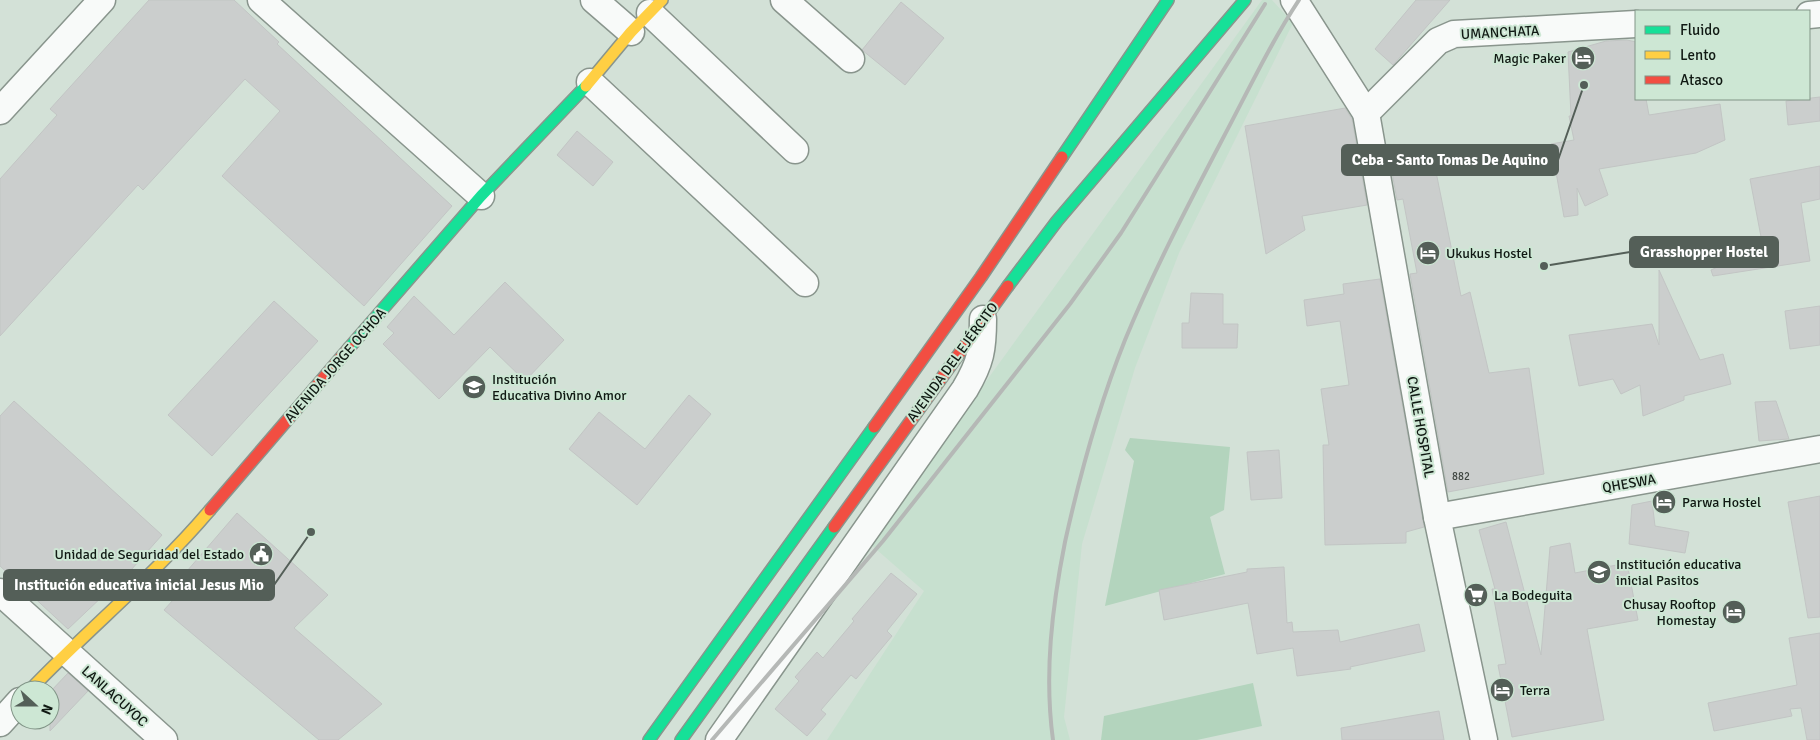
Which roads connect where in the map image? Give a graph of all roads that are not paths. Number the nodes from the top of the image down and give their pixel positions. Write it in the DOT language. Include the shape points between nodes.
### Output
graph roads {
  1 [pos="260,0"];
  2 [pos="594,0"];
  3 [pos="784,0"];
  4 [pos="1168,0"];
  5 [pos="1245,0"];
  6 [pos="1294,0"];
  7 [pos="88,5"];
  8 [pos="656,7"];
  9 [pos="1635,24"];
  10 [pos="631,32"];
  11 [pos="851,59"];
  12 [pos="590,82"];
  13 [pos="0,111"];
  14 [pos="1366,113"];
  15 [pos="795,150"];
  16 [pos="482,196"];
  17 [pos="805,283"];
  18 [pos="983,319"];
  19 [pos="1820,449"];
  20 [pos="1437,517"];
  21 [pos="0,592"];
  22 [pos="67,651"];
  23 [pos="39,680"];
  24 [pos="10,712"];
  25 [pos="0,723"];
  26 [pos="164,740"];
  27 [pos="649,740"];
  28 [pos="681,740"];
  29 [pos="719,740"];
  30 [pos="1484,740"];
  1 -- 16 [label="street"];
  2 -- 10 [label="street"];
  3 -- 11 [label="street"];
  4 -- 27 [label="main road, AVENIDA DEL EJÉRCITO" via="981,277"];
  5 -- 18 [label="main road, AVENIDA DEL EJÉRCITO" via="1139,122"];
  6 -- 14 [label="street"];
  7 -- 13 [label="street"];
  8 -- 10 [label="main road, AVENIDA JORGE OCHOA"];
  8 -- 15 [label="street"];
  9 -- 14 [label="street, UMANCHATA" via="1454,34 1432,46"];
  10 -- 12 [label="main road, AVENIDA JORGE OCHOA"];
  12 -- 16 [label="main road, AVENIDA JORGE OCHOA"];
  12 -- 17 [label="street"];
  14 -- 20 [label="street, CALLE HOSPITAL"];
  16 -- 22 [label="main road, AVENIDA JORGE OCHOA" via="183,542"];
  18 -- 28 [label="main road, AVENIDA DEL EJÉRCITO"];
  18 -- 29 [label="street" via="980,359 965,389"];
  19 -- 20 [label="street, QHESWA"];
  20 -- 30 [label="street, CALLE HOSPITAL"];
  21 -- 22 [label="street, LANLACUYOC"];
  22 -- 23 [label="main road, AVENIDA JORGE OCHOA"];
  22 -- 26 [label="street, LANLACUYOC"];
  24 -- 25 [label="street"];
}
